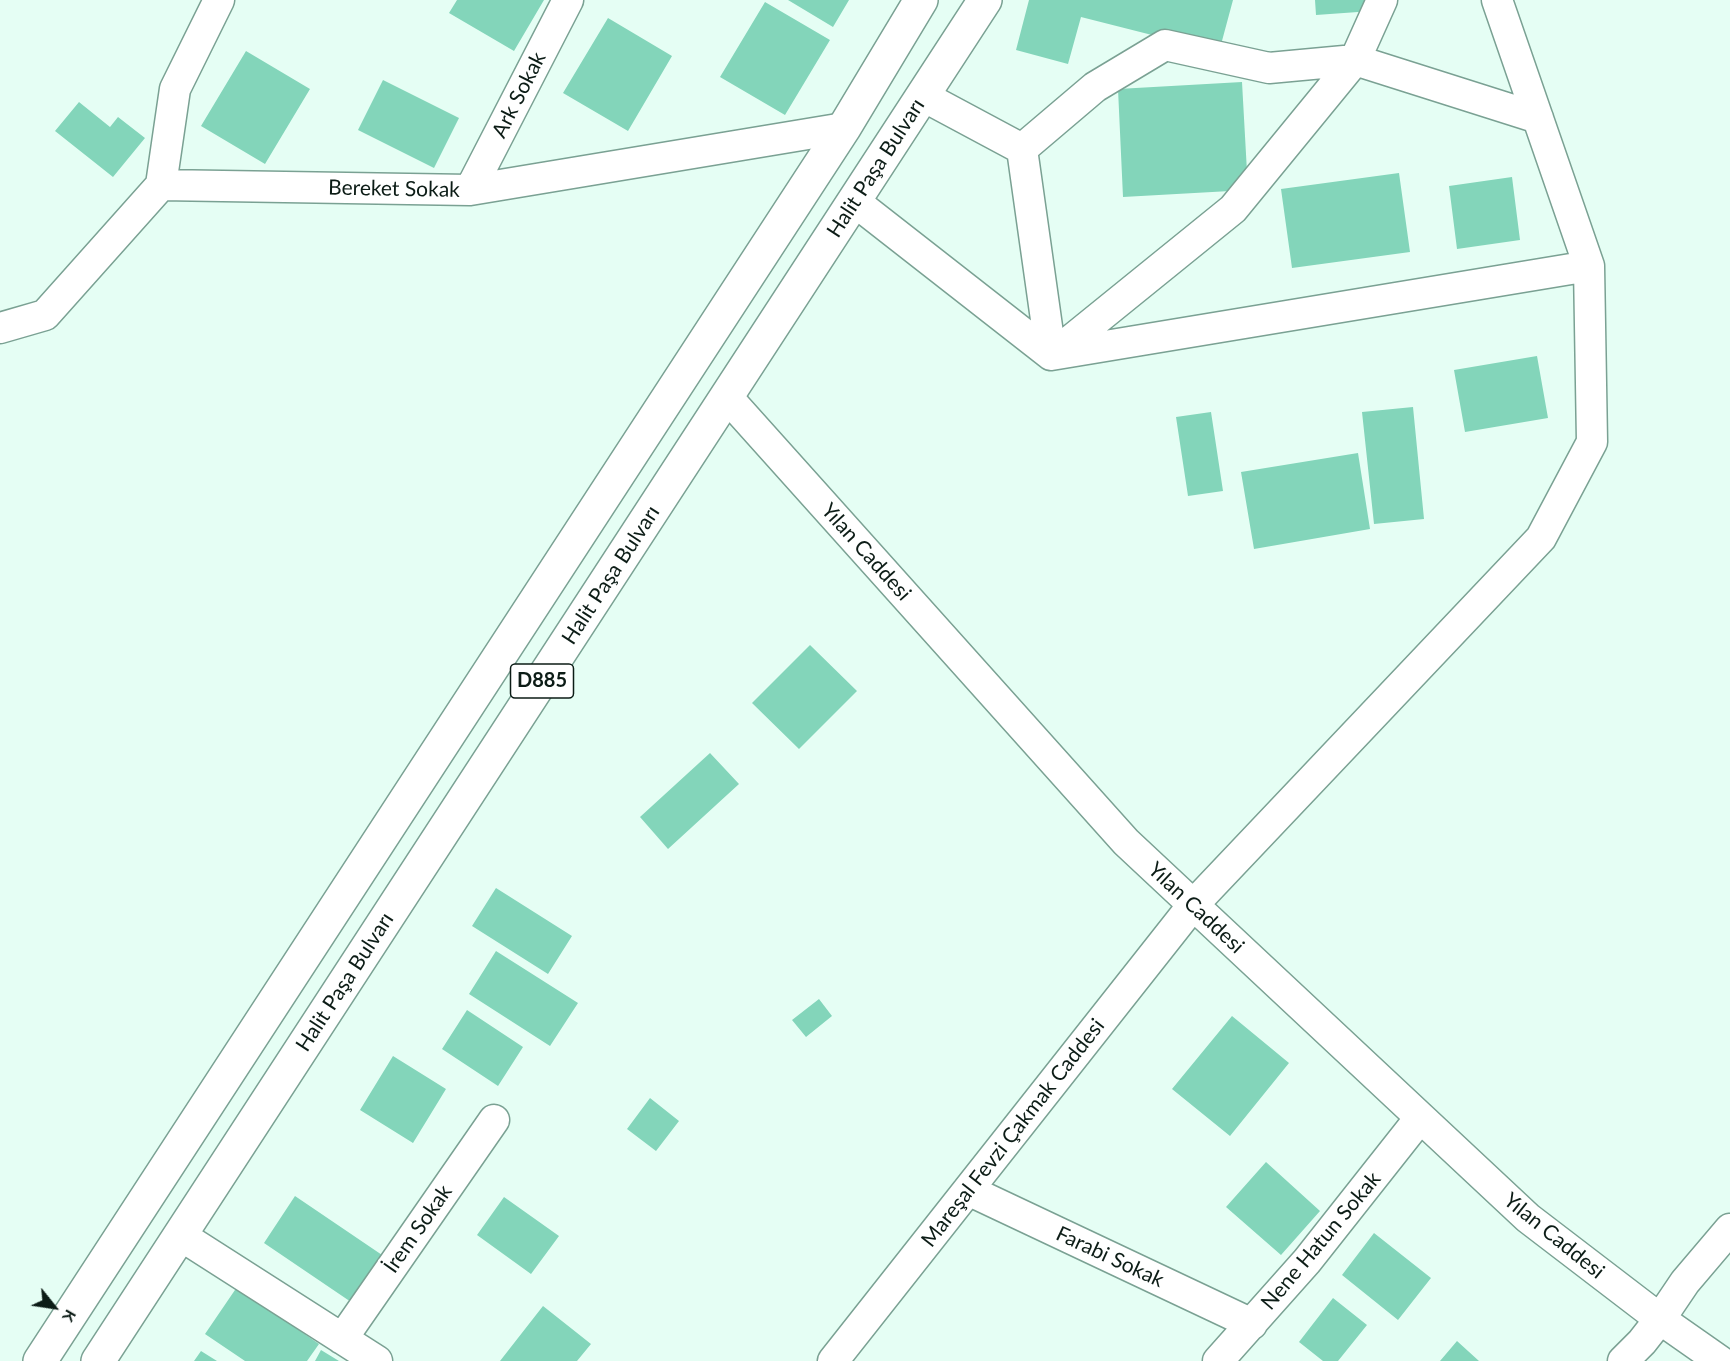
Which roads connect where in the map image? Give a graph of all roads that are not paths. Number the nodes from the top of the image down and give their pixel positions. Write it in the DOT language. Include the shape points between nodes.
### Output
graph roads {
  1 [pos="219,0"];
  2 [pos="568,0"];
  3 [pos="921,0"];
  4 [pos="985,0"];
  5 [pos="1382,0"];
  6 [pos="1497,0"];
  7 [pos="1355,60"];
  8 [pos="922,96"];
  9 [pos="1538,118"];
  10 [pos="843,128"];
  11 [pos="1022,149"];
  12 [pos="161,185"];
  13 [pos="470,190"];
  14 [pos="854,201"];
  15 [pos="1589,266"];
  16 [pos="0,328"];
  17 [pos="1051,355"];
  18 [pos="727,397"];
  19 [pos="1193,905"];
  20 [pos="1420,1118"];
  21 [pos="494,1120"];
  22 [pos="968,1190"];
  23 [pos="1730,1228"];
  24 [pos="180,1235"];
  25 [pos="1660,1319"];
  26 [pos="1252,1324"];
  27 [pos="342,1339"];
  28 [pos="1223,1360"];
  29 [pos="40,1361"];
  30 [pos="98,1361"];
  31 [pos="377,1361"];
  32 [pos="833,1361"];
  33 [pos="1623,1361"];
  34 [pos="1720,1361"];
  1 -- 12 [label="street" via="175,89"];
  2 -- 13 [label="street, Ark Sokak"];
  3 -- 10 [label="highway, D885"];
  4 -- 8 [label="highway, Halit Paşa Bulvarı / D885"];
  5 -- 7 [label="street"];
  6 -- 9 [label="street, Mareşal Fevzi Çakmak Caddesi"];
  7 -- 9 [label="street"];
  7 -- 11 [label="street" via="1269,68 1165,45 1095,87"];
  7 -- 17 [label="street" via="1233,209"];
  8 -- 11 [label="street"];
  8 -- 14 [label="highway, Halit Paşa Bulvarı / D885"];
  9 -- 15 [label="street, Mareşal Fevzi Çakmak Caddesi"];
  10 -- 13 [label="street, Bereket Sokak"];
  10 -- 29 [label="highway, D885"];
  11 -- 17 [label="street"];
  12 -- 13 [label="street, Bereket Sokak"];
  12 -- 16 [label="street" via="45,315"];
  14 -- 17 [label="street"];
  14 -- 18 [label="highway, Halit Paşa Bulvarı / D885"];
  15 -- 17 [label="street"];
  15 -- 19 [label="street, Mareşal Fevzi Çakmak Caddesi" via="1592,442 1541,538"];
  18 -- 19 [label="street, Yılan Caddesi" via="1126,842"];
  18 -- 24 [label="highway, Halit Paşa Bulvarı / D885"];
  19 -- 20 [label="street, Yılan Caddesi"];
  19 -- 22 [label="street, Mareşal Fevzi Çakmak Caddesi"];
  20 -- 25 [label="street, Yılan Caddesi" via="1528,1218"];
  20 -- 26 [label="street, Nene Hatun Sokak"];
  21 -- 27 [label="street, İrem Sokak"];
  22 -- 26 [label="street, Farabi Sokak"];
  22 -- 32 [label="street, Mareşal Fevzi Çakmak Caddesi"];
  23 -- 25 [label="street" via="1685,1281"];
  24 -- 27 [label="street"];
  24 -- 30 [label="highway, Halit Paşa Bulvarı / D885"];
  25 -- 33 [label="street"];
  25 -- 34 [label="street, Yılan Caddesi"];
  26 -- 28 [label="street, Nene Hatun Sokak"];
  27 -- 31 [label="street"];
}
